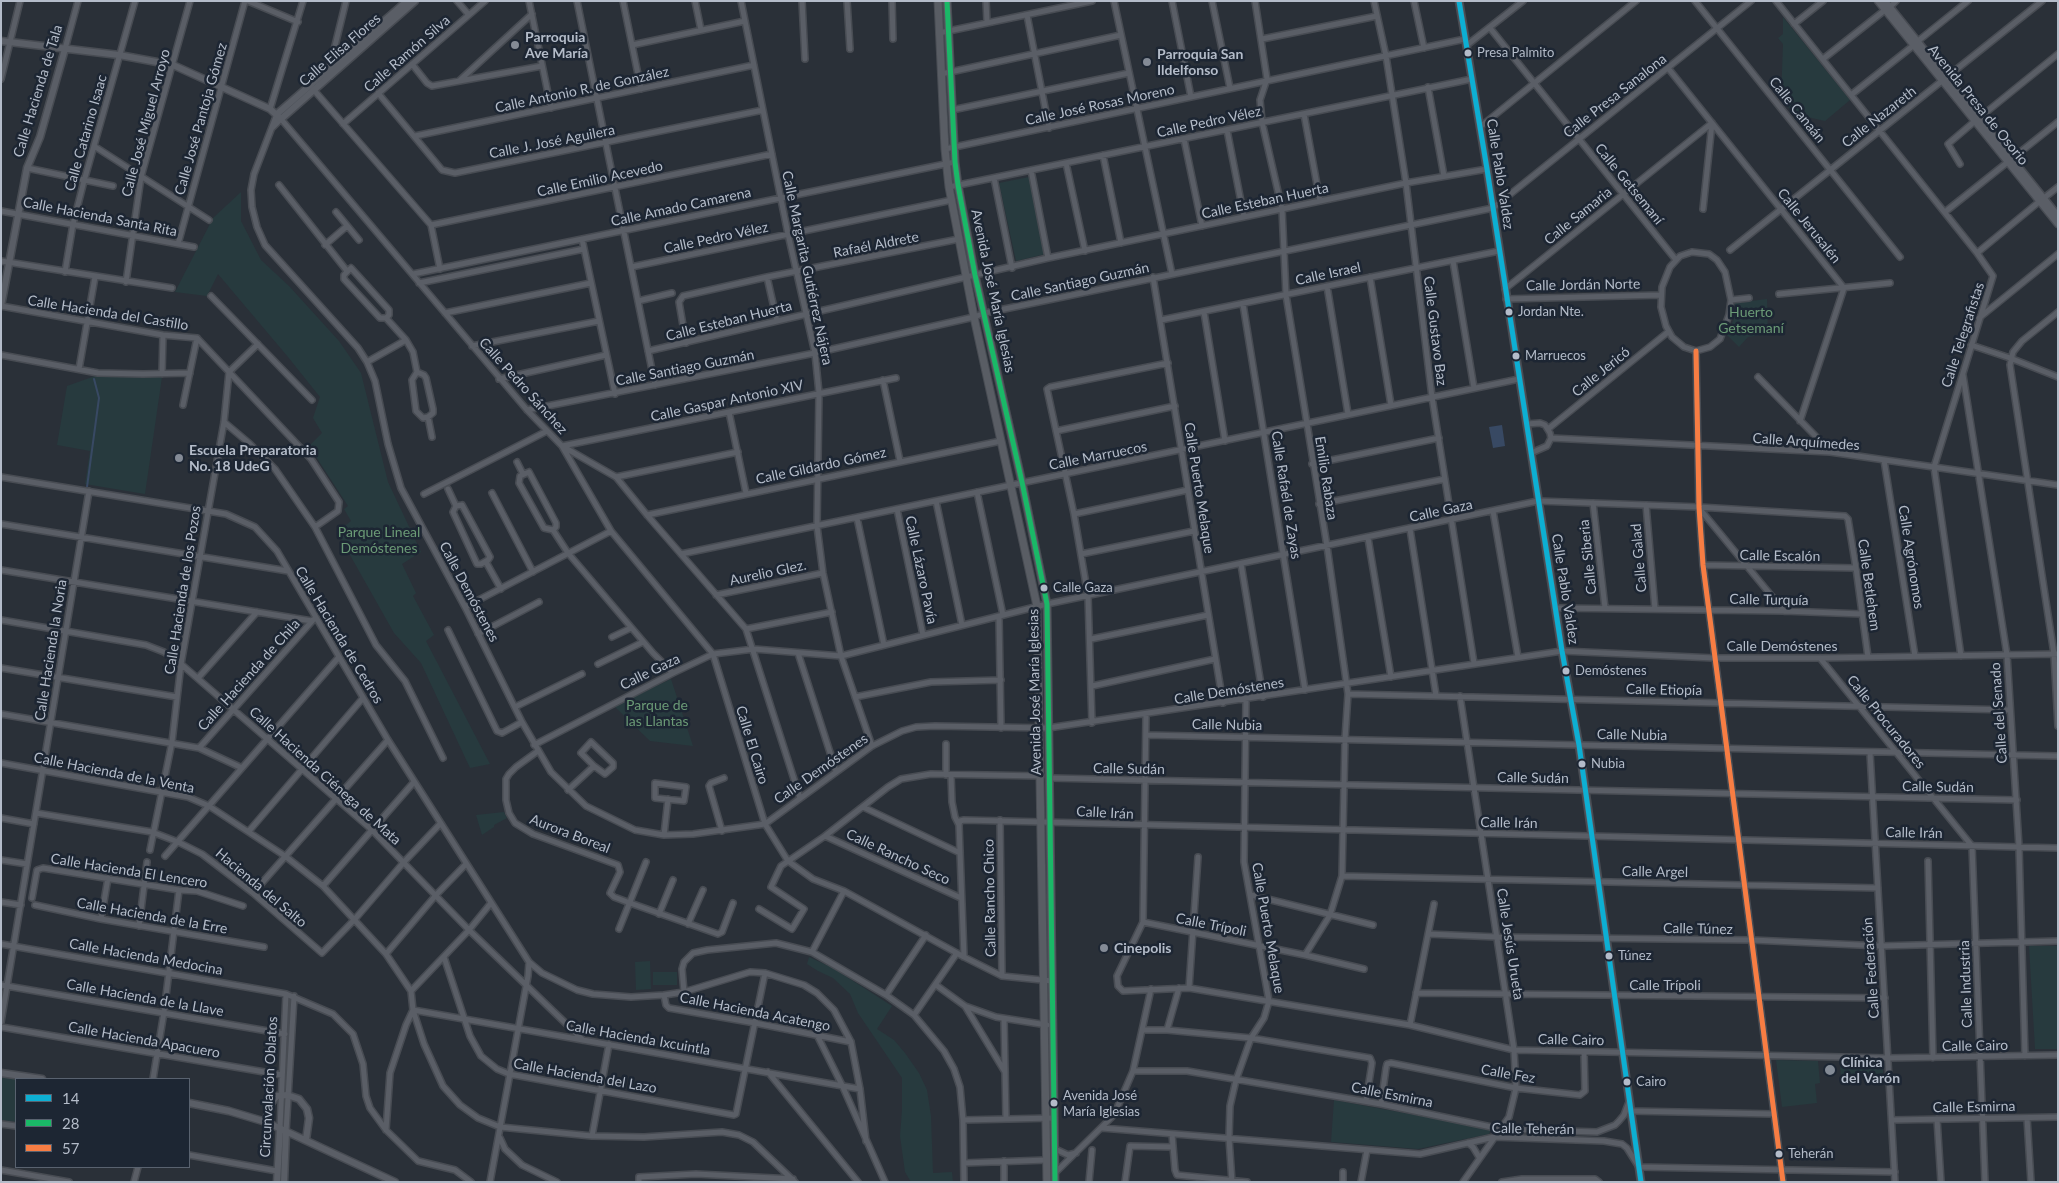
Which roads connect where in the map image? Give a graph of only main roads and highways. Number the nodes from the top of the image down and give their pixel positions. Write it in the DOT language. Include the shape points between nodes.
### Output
graph roads {
  1 [pos="938,1"];
  2 [pos="947,1"];
  3 [pos="1052,930"];
  4 [pos="1043,931"];
  5 [pos="1047,1182"];
  6 [pos="1055,1182"];
  1 -- 4 [label="main road, Avenida José María Iglesias" via="949,187 1037,606"];
  2 -- 3 [label="main road, Avenida José María Iglesias" via="958,185 1047,604"];
  3 -- 4 [label="main road"];
  3 -- 6 [label="main road, Avenida José María Iglesias"];
  4 -- 5 [label="main road, Avenida José María Iglesias"];
}
